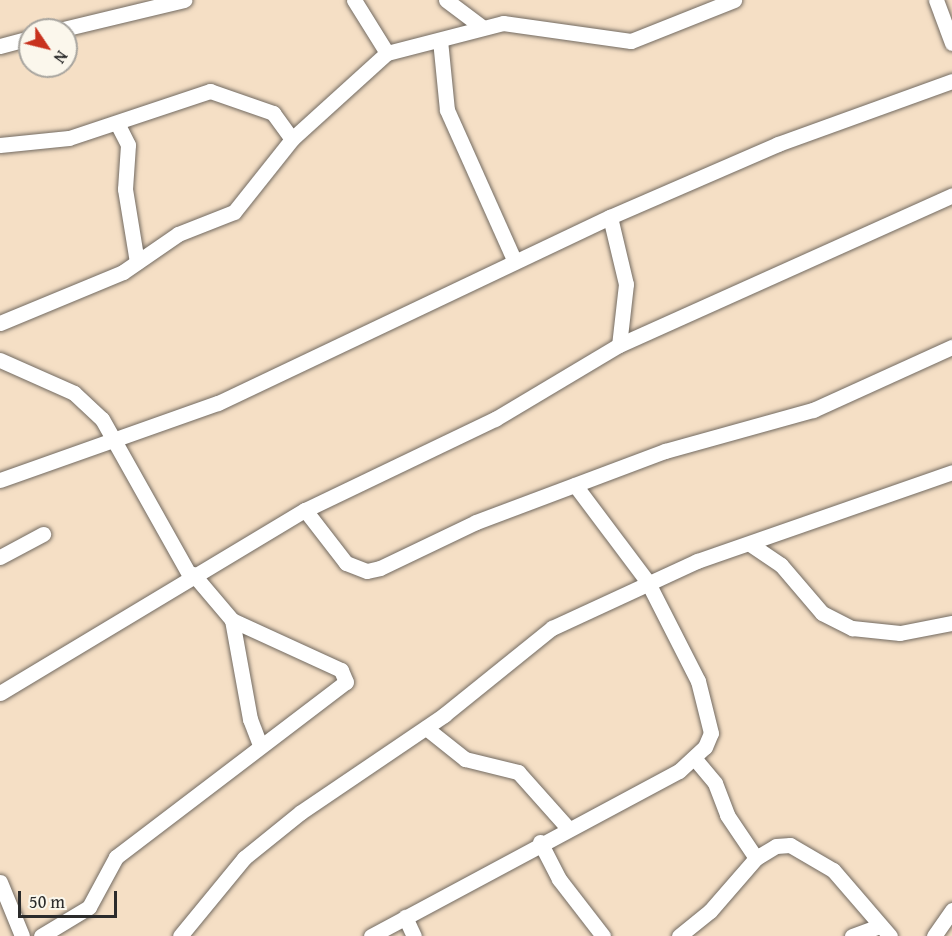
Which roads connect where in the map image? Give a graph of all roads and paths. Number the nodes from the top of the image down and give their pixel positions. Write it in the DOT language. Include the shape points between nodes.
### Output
graph roads {
  1 [pos="184,0"];
  2 [pos="354,0"];
  3 [pos="446,0"];
  4 [pos="734,0"];
  5 [pos="936,0"];
  6 [pos="78,25"];
  7 [pos="482,27"];
  8 [pos="440,40"];
  9 [pos="18,41"];
  10 [pos="952,43"];
  11 [pos="0,46"];
  12 [pos="387,53"];
  13 [pos="952,81"];
  14 [pos="118,125"];
  15 [pos="291,139"];
  16 [pos="0,145"];
  17 [pos="952,195"];
  18 [pos="610,217"];
  19 [pos="514,260"];
  20 [pos="137,262"];
  21 [pos="0,323"];
  22 [pos="619,345"];
  23 [pos="952,347"];
  24 [pos="0,360"];
  25 [pos="112,442"];
  26 [pos="952,472"];
  27 [pos="0,480"];
  28 [pos="575,485"];
  29 [pos="305,510"];
  30 [pos="43,534"];
  31 [pos="750,544"];
  32 [pos="0,557"];
  33 [pos="192,575"];
  34 [pos="647,581"];
  35 [pos="232,620"];
  36 [pos="952,623"];
  37 [pos="0,693"];
  38 [pos="426,728"];
  39 [pos="260,745"];
  40 [pos="695,759"];
  41 [pos="567,827"];
  42 [pos="540,842"];
  43 [pos="756,858"];
  44 [pos="0,882"];
  45 [pos="952,910"];
  46 [pos="405,917"];
  47 [pos="885,931"];
  48 [pos="22,936"];
  49 [pos="41,936"];
  50 [pos="180,936"];
  51 [pos="371,936"];
  52 [pos="414,936"];
  53 [pos="603,936"];
  54 [pos="680,936"];
  55 [pos="852,936"];
  56 [pos="934,936"];
  1 -- 6 [label="street"];
  2 -- 12 [label="street"];
  3 -- 7 [label="street"];
  4 -- 7 [label="street" via="631,41 537,25"];
  5 -- 10 [label="street"];
  7 -- 8 [label="street"];
  8 -- 12 [label="street"];
  8 -- 19 [label="street" via="447,110"];
  9 -- 11 [label="street"];
  12 -- 15 [label="street"];
  13 -- 18 [label="street" via="778,144"];
  14 -- 15 [label="street" via="210,91 273,113"];
  14 -- 16 [label="street" via="69,138"];
  14 -- 20 [label="street" via="128,145 125,189"];
  15 -- 20 [label="street" via="234,212 178,234"];
  17 -- 22 [label="street"];
  18 -- 19 [label="street"];
  18 -- 22 [label="street" via="626,284"];
  19 -- 25 [label="street" via="218,403"];
  20 -- 21 [label="street"];
  22 -- 29 [label="street" via="495,419"];
  23 -- 28 [label="street" via="813,410 665,451"];
  24 -- 25 [label="street" via="74,393 102,419"];
  25 -- 27 [label="street"];
  25 -- 33 [label="street"];
  26 -- 31 [label="street"];
  28 -- 29 [label="street" via="367,571 346,563"];
  28 -- 34 [label="street"];
  29 -- 33 [label="street"];
  30 -- 32 [label="street"];
  31 -- 34 [label="street"];
  31 -- 36 [label="street" via="781,565 822,613 852,628 900,633"];
  33 -- 35 [label="street"];
  33 -- 37 [label="street"];
  34 -- 38 [label="street" via="552,628"];
  34 -- 40 [label="street" via="708,708 711,733"];
  35 -- 39 [label="street" via="250,718"];
  35 -- 39 [label="street" via="346,675 341,690"];
  38 -- 41 [label="street" via="465,759 518,772"];
  38 -- 50 [label="street" via="300,812 244,858"];
  39 -- 49 [label="street" via="116,857 89,907"];
  40 -- 41 [label="street"];
  40 -- 43 [label="street" via="716,783 727,815"];
  41 -- 42 [label="street"];
  42 -- 46 [label="street"];
  42 -- 53 [label="street" via="560,879"];
  43 -- 47 [label="street" via="777,846 790,845 813,857 857,894"];
  43 -- 54 [label="street" via="710,911"];
  44 -- 48 [label="street"];
  45 -- 56 [label="street"];
  46 -- 51 [label="street"];
  46 -- 52 [label="street"];
  47 -- 55 [label="street"];
}
